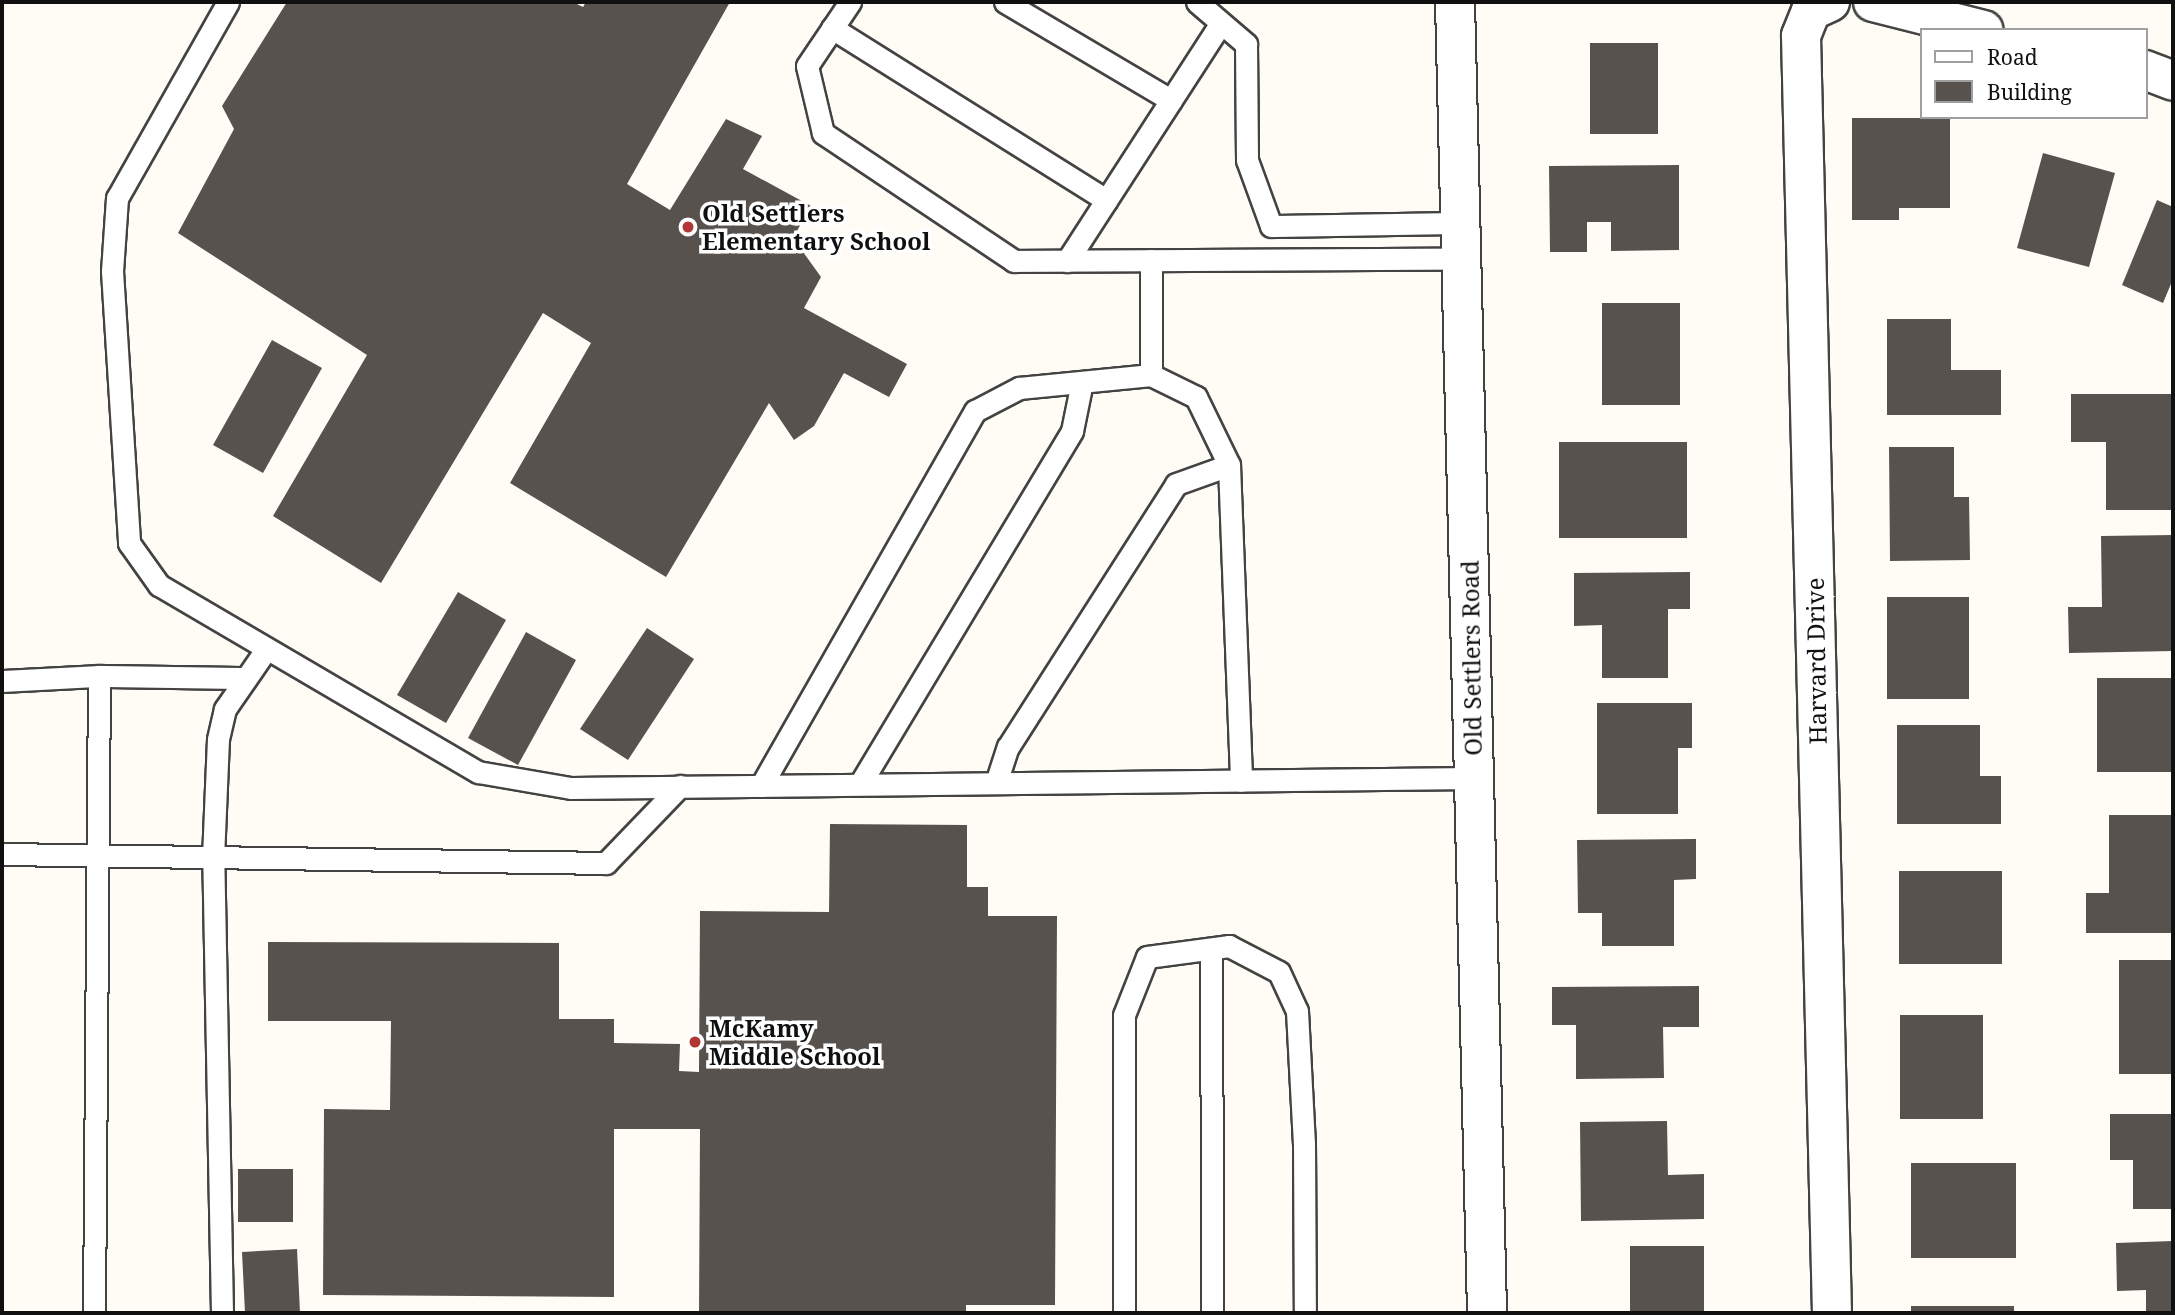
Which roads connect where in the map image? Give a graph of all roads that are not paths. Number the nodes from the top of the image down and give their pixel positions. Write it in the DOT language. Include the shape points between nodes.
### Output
graph roads {
  1 [pos="228,2"];
  2 [pos="850,2"];
  3 [pos="1004,2"];
  4 [pos="1197,2"];
  5 [pos="1455,2"];
  6 [pos="1873,2"];
  7 [pos="1821,6"];
  8 [pos="1221,23"];
  9 [pos="832,28"];
  10 [pos="1976,28"];
  11 [pos="2147,71"];
  12 [pos="2173,81"];
  13 [pos="1171,100"];
  14 [pos="1106,200"];
  15 [pos="1460,241"];
  16 [pos="1151,260"];
  17 [pos="1067,261"];
  18 [pos="1151,375"];
  19 [pos="1082,382"];
  20 [pos="1229,464"];
  21 [pos="265,651"];
  22 [pos="99,676"];
  23 [pos="246,678"];
  24 [pos="2,681"];
  25 [pos="1474,778"];
  26 [pos="1241,781"];
  27 [pos="996,783"];
  28 [pos="860,784"];
  29 [pos="680,786"];
  30 [pos="761,786"];
  31 [pos="2,854"];
  32 [pos="97,856"];
  33 [pos="213,858"];
  34 [pos="1211,949"];
  35 [pos="94,1313"];
  36 [pos="222,1313"];
  37 [pos="1124,1313"];
  38 [pos="1212,1313"];
  39 [pos="1305,1313"];
  40 [pos="1487,1313"];
  41 [pos="1832,1313"];
  1 -- 21 [label="lane" via="117,198 113,285 129,543 159,585"];
  2 -- 9 [label="lane"];
  3 -- 13 [label="lane"];
  4 -- 8 [label="lane"];
  5 -- 15 [label="street, Old Settlers Road"];
  6 -- 10 [label="street"];
  7 -- 41 [label="street, Harvard Drive" via="1801,37"];
  8 -- 13 [label="lane"];
  8 -- 15 [label="lane" via="1246,44 1247,160 1271,226"];
  9 -- 14 [label="lane"];
  9 -- 17 [label="lane" via="807,66 823,133 1014,261"];
  11 -- 12 [label="street"];
  13 -- 14 [label="lane"];
  14 -- 17 [label="lane"];
  15 -- 16 [label="lane"];
  15 -- 25 [label="street, Old Settlers Road"];
  16 -- 17 [label="lane"];
  16 -- 18 [label="lane"];
  18 -- 19 [label="lane"];
  18 -- 20 [label="lane" via="1196,397"];
  19 -- 28 [label="lane" via="1072,431"];
  19 -- 30 [label="lane" via="1018,388 975,411"];
  20 -- 26 [label="lane"];
  20 -- 27 [label="lane" via="1176,484 1008,747"];
  21 -- 23 [label="lane"];
  21 -- 29 [label="lane" via="478,772 571,788"];
  22 -- 23 [label="lane"];
  22 -- 24 [label="lane"];
  22 -- 32 [label="lane"];
  23 -- 33 [label="lane" via="225,709 218,739"];
  25 -- 26 [label="lane"];
  25 -- 40 [label="street, Old Settlers Road"];
  26 -- 27 [label="lane"];
  27 -- 28 [label="lane"];
  28 -- 30 [label="lane"];
  29 -- 30 [label="lane"];
  29 -- 33 [label="lane" via="607,863"];
  31 -- 32 [label="lane"];
  32 -- 33 [label="lane"];
  32 -- 35 [label="lane"];
  33 -- 36 [label="lane"];
  34 -- 37 [label="lane" via="1147,957 1124,1015"];
  34 -- 38 [label="lane"];
  34 -- 39 [label="lane" via="1229,946 1279,972 1297,1011 1304,1143"];
}
